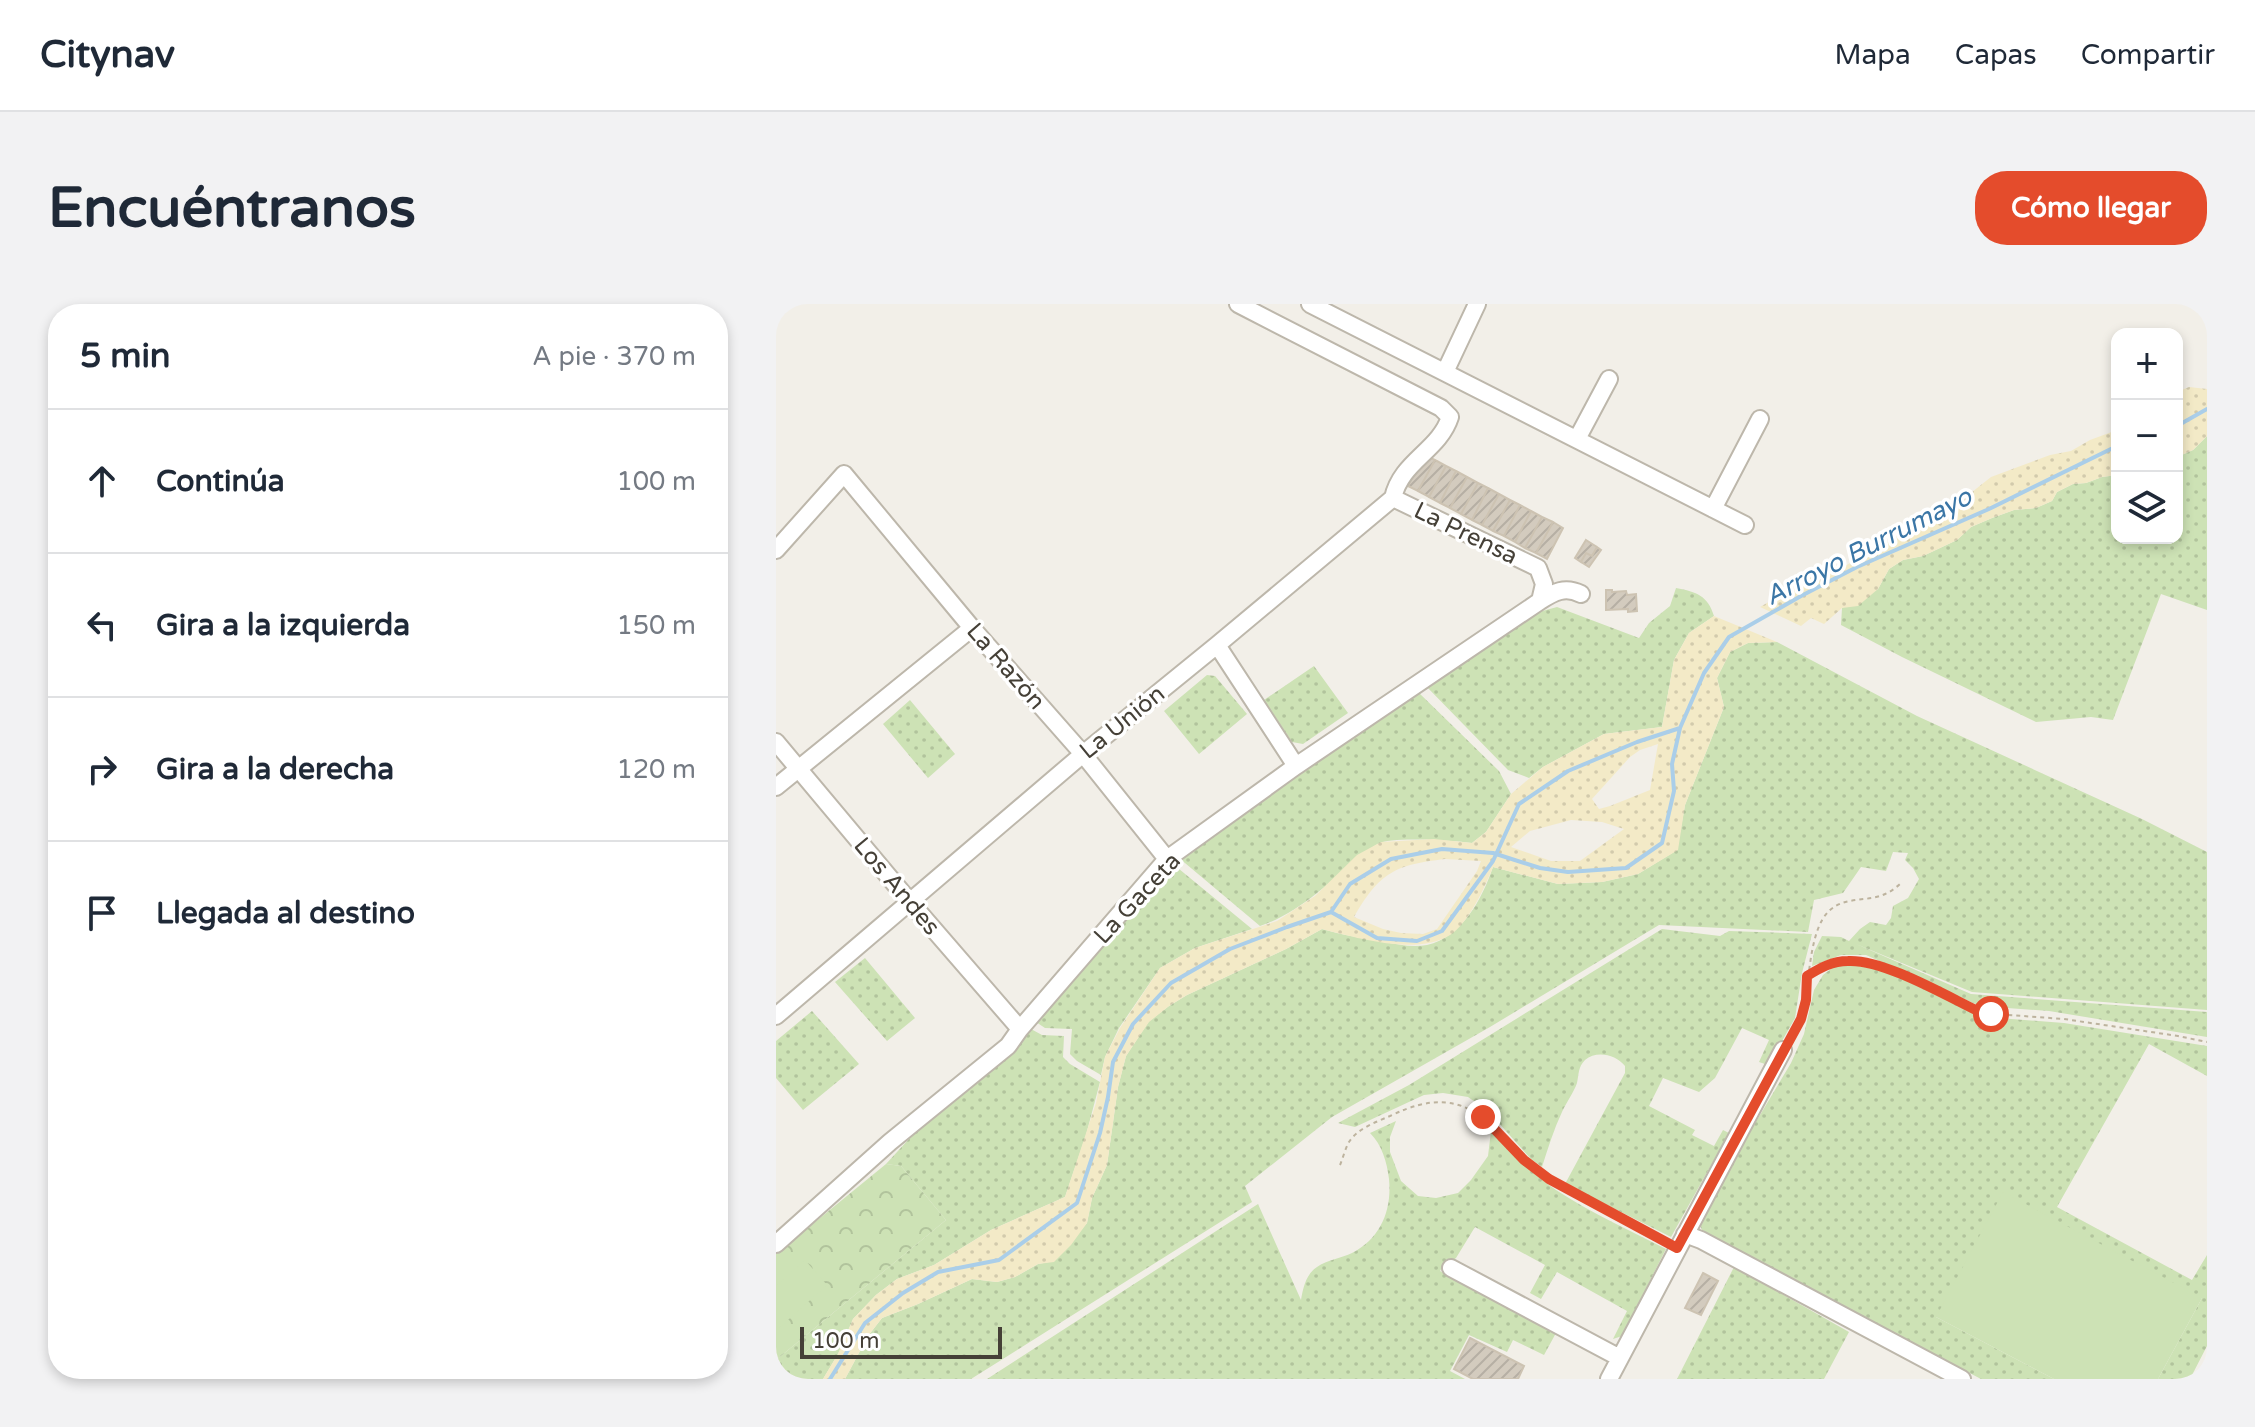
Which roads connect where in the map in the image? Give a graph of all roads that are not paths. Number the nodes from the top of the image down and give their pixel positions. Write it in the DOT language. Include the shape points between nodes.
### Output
graph roads {
  1 [pos="1238,304"];
  2 [pos="1477,304"];
  3 [pos="1316,305"];
  4 [pos="1445,372"];
  5 [pos="1609,379"];
  6 [pos="1760,419"];
  7 [pos="1577,439"];
  8 [pos="1393,498"];
  9 [pos="1713,509"];
  10 [pos="1745,525"];
  11 [pos="776,550"];
  12 [pos="1581,594"];
  13 [pos="1540,601"];
  14 [pos="972,628"];
  15 [pos="1217,645"];
  16 [pos="776,742"];
  17 [pos="1083,754"];
  18 [pos="1296,766"];
  19 [pos="798,769"];
  20 [pos="776,787"];
  21 [pos="1167,859"];
  22 [pos="910,902"];
  23 [pos="776,1016"];
  24 [pos="1020,1029"];
  25 [pos="1783,1050"];
  26 [pos="1681,1241"];
  27 [pos="776,1244"];
  28 [pos="1451,1268"];
  29 [pos="1620,1358"];
  30 [pos="1609,1379"];
  31 [pos="1962,1379"];
  1 -- 8 [label="street, La Unión" via="1450,417 1445,433 1406,470"];
  2 -- 4 [label="street"];
  3 -- 4 [label="street"];
  4 -- 7 [label="street"];
  5 -- 7 [label="street"];
  6 -- 9 [label="street"];
  7 -- 9 [label="street"];
  8 -- 13 [label="street, La Prensa" via="1538,568 1544,584"];
  8 -- 15 [label="street, La Unión"];
  9 -- 10 [label="street"];
  11 -- 14 [label="street, La Razón" via="844,474"];
  12 -- 13 [label="street, La Gaceta" via="1568,589"];
  13 -- 18 [label="street, La Gaceta"];
  14 -- 17 [label="street, La Razón"];
  14 -- 19 [label="street"];
  15 -- 17 [label="street, La Unión"];
  15 -- 18 [label="street"];
  16 -- 19 [label="street, Los Andes"];
  17 -- 21 [label="street, La Razón"];
  17 -- 22 [label="street, La Unión"];
  18 -- 21 [label="street, La Gaceta"];
  19 -- 20 [label="street"];
  19 -- 22 [label="street, Los Andes"];
  21 -- 24 [label="street, La Gaceta"];
  22 -- 23 [label="street, La Unión"];
  22 -- 24 [label="street, Los Andes"];
  24 -- 27 [label="street, La Gaceta" via="1008,1046"];
  25 -- 26 [label="street"];
  26 -- 29 [label="street"];
  26 -- 31 [label="street" via="1701,1240"];
  28 -- 29 [label="street"];
  29 -- 30 [label="street"];
}
